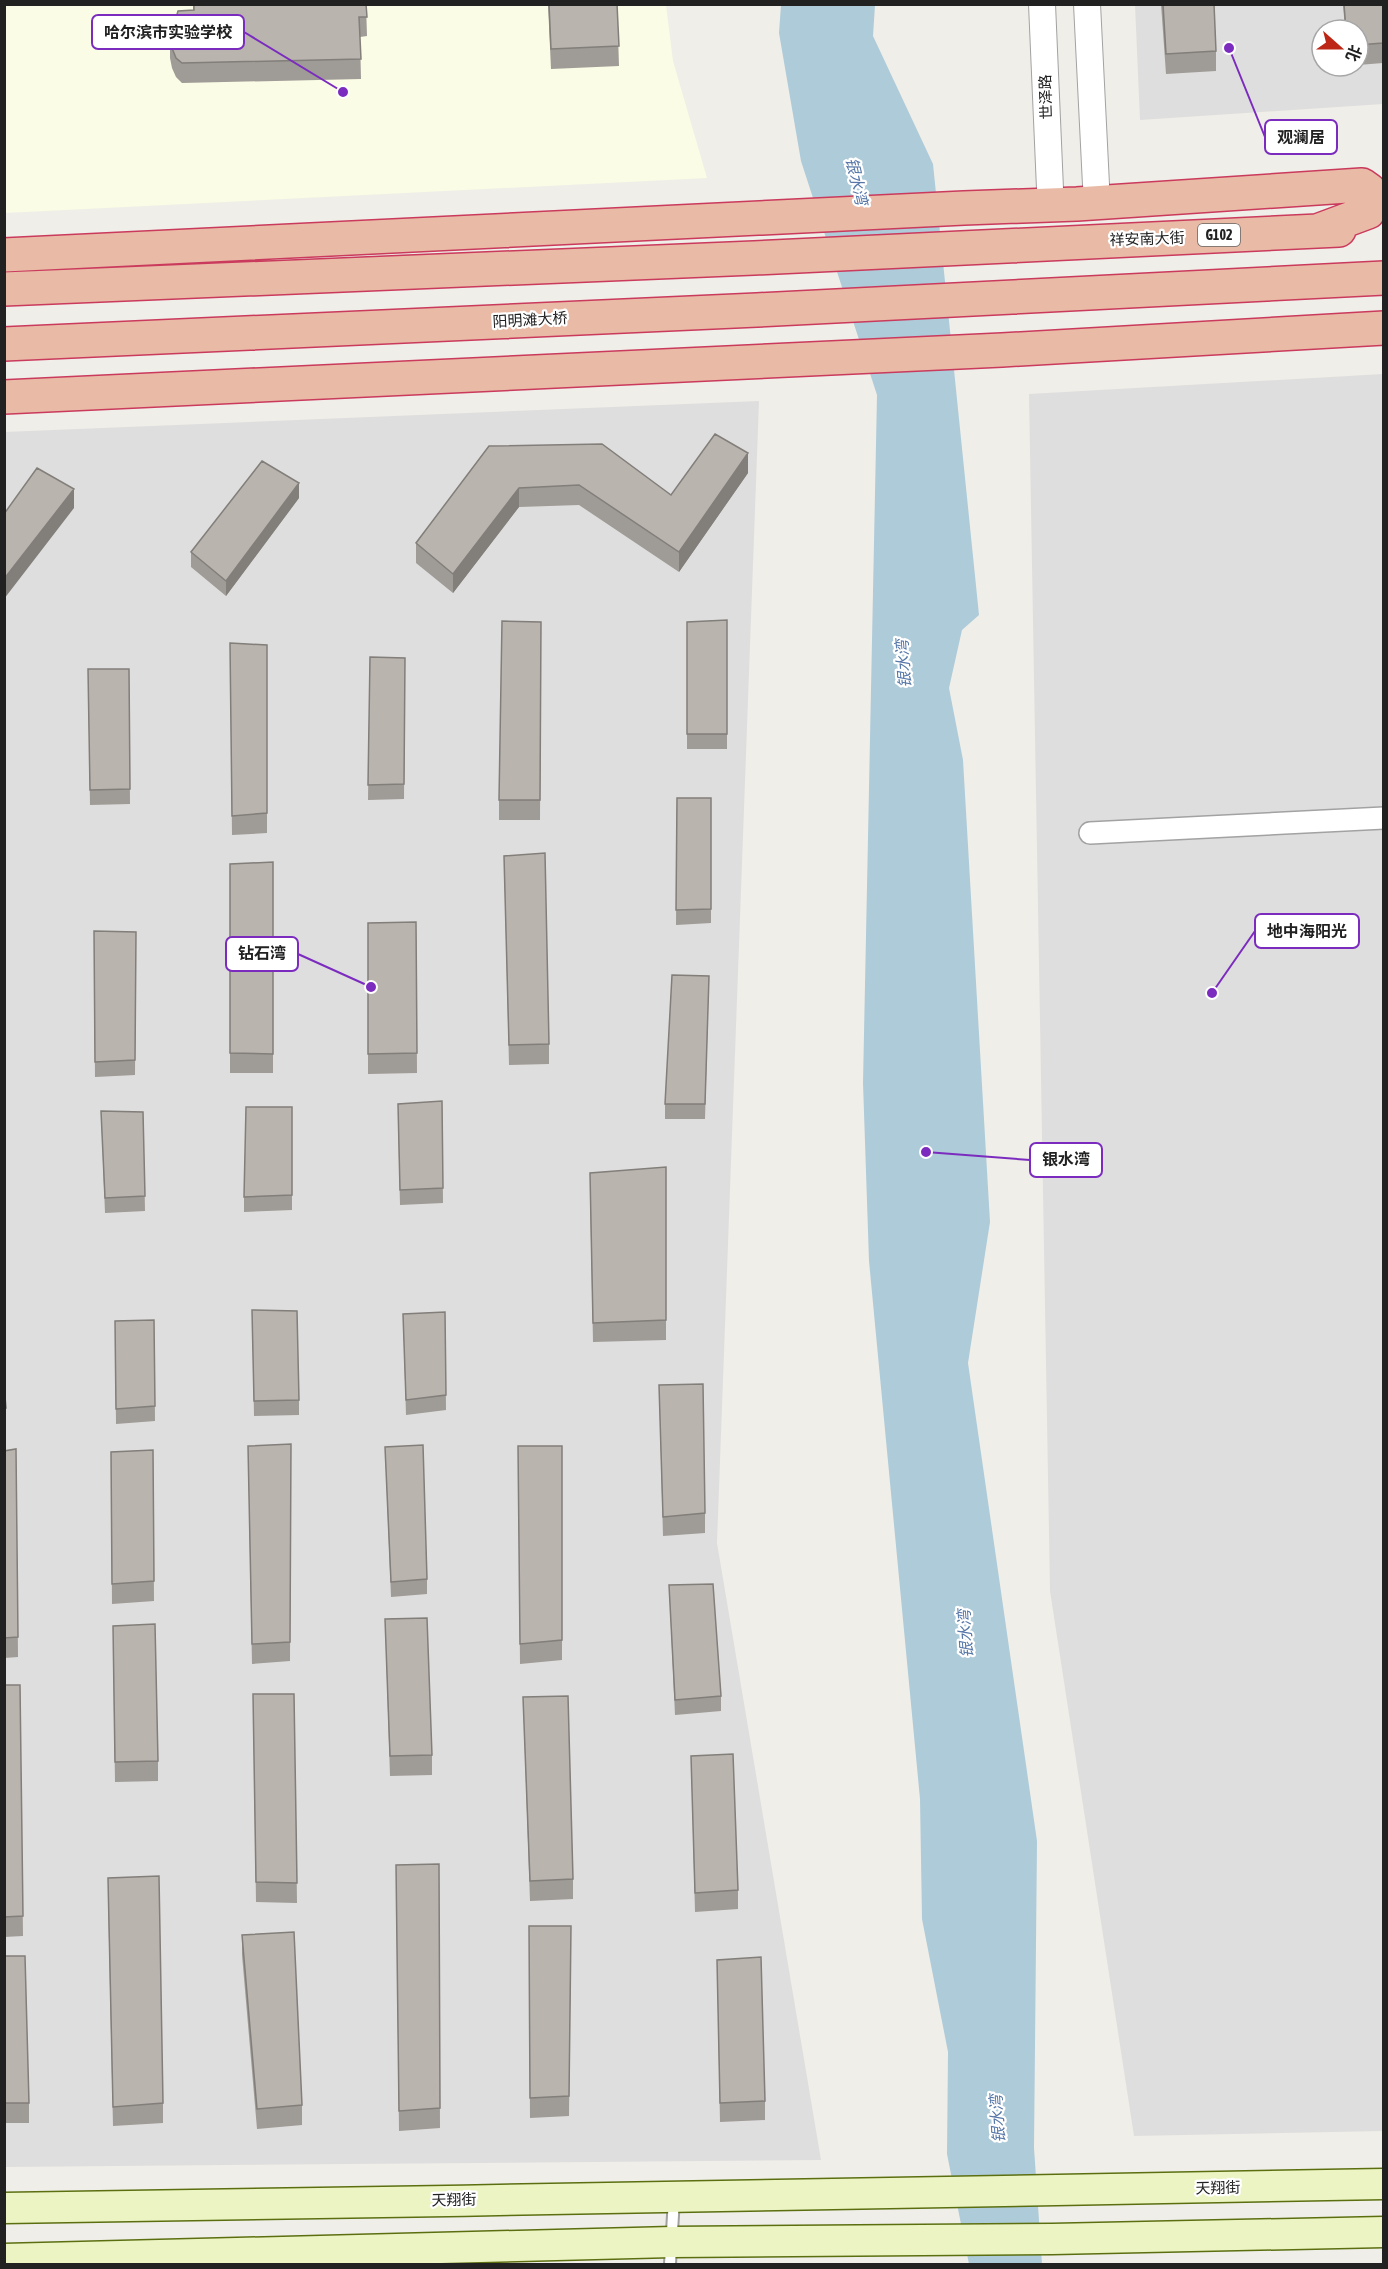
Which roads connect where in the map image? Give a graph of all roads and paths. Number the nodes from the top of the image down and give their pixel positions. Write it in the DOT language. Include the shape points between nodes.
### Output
graph roads {
  1 [pos="1042,4"];
  2 [pos="1087,4"];
  3 [pos="1383,174"];
  4 [pos="1096,185"];
  5 [pos="1050,189"];
  6 [pos="964,200"];
  7 [pos="760,211"];
  8 [pos="1383,228"];
  9 [pos="1317,231"];
  10 [pos="4,242"];
  11 [pos="4,255"];
  12 [pos="1383,278"];
  13 [pos="4,289"];
  14 [pos="1383,328"];
  15 [pos="4,344"];
  16 [pos="4,396"];
  17 [pos="1383,818"];
  18 [pos="1090,833"];
  19 [pos="1383,2184"];
  20 [pos="674,2196"];
  21 [pos="4,2208"];
  22 [pos="1383,2232"];
  23 [pos="671,2253"];
  24 [pos="4,2259"];
  1 -- 5 [label="street, 世泽路"];
  2 -- 4 [label="street"];
  3 -- 4 [label="highway"];
  4 -- 5 [label="highway"];
  5 -- 6 [label="highway"];
  6 -- 7 [label="highway"];
  6 -- 9 [label="highway" via="1077,204 1362,185 1369,190 1372,201 1368,212"];
  7 -- 10 [label="highway"];
  7 -- 11 [label="highway"];
  8 -- 9 [label="highway, 祥安南大街 / G102"];
  9 -- 13 [label="highway, 祥安南大街 / G102"];
  12 -- 15 [label="highway, 阳明滩大桥"];
  14 -- 16 [label="highway" via="1002,350"];
  17 -- 18 [label="street"];
  19 -- 20 [label="main road, 天翔街"];
  20 -- 21 [label="main road, 天翔街"];
  20 -- 23 [label="lane"];
  22 -- 23 [label="main road" via="903,2240"];
  23 -- 24 [label="main road"];
}
